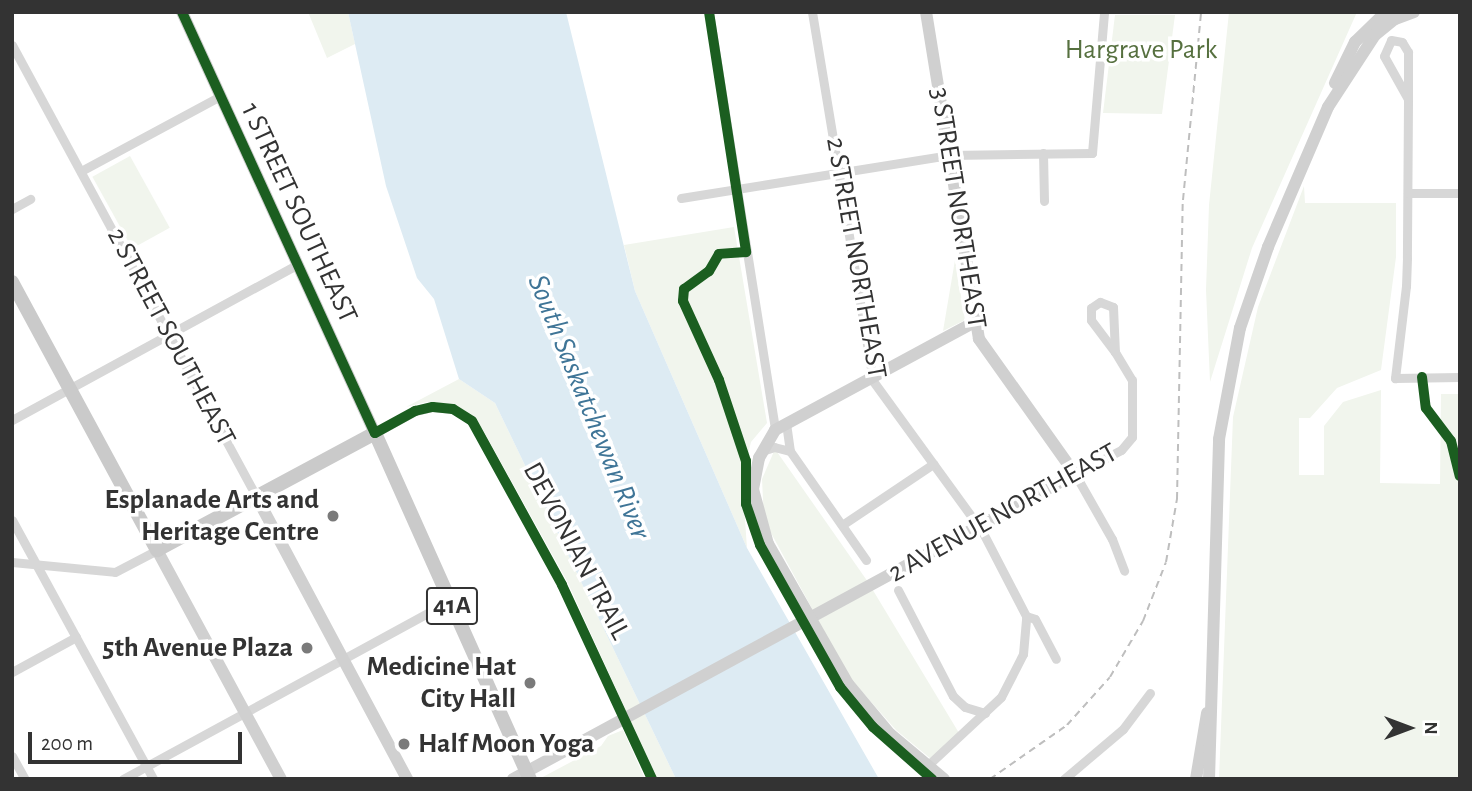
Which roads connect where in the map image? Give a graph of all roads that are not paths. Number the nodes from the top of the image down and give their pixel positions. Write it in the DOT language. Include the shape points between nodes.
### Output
graph roads {
  1 [pos="182,12"];
  2 [pos="709,12"];
  3 [pos="813,12"];
  4 [pos="926,12"];
  5 [pos="1104,12"];
  6 [pos="1386,12"];
  7 [pos="1408,14"];
  8 [pos="12,45"];
  9 [pos="220,96"];
  10 [pos="1408,99"];
  11 [pos="1328,107"];
  12 [pos="1043,153"];
  13 [pos="949,155"];
  14 [pos="81,171"];
  15 [pos="840,171"];
  16 [pos="737,187"];
  17 [pos="1408,193"];
  18 [pos="1460,193"];
  19 [pos="681,198"];
  20 [pos="30,199"];
  21 [pos="1044,201"];
  22 [pos="12,209"];
  23 [pos="298,264"];
  24 [pos="12,282"];
  25 [pos="975,322"];
  26 [pos="169,334"];
  27 [pos="1115,352"];
  28 [pos="871,376"];
  29 [pos="1460,377"];
  30 [pos="69,388"];
  31 [pos="12,420"];
  32 [pos="786,423"];
  33 [pos="775,430"];
  34 [pos="374,433"];
  35 [pos="762,451"];
  36 [pos="790,451"];
  37 [pos="933,464"];
  38 [pos="1074,474"];
  39 [pos="256,496"];
  40 [pos="12,520"];
  41 [pos="842,525"];
  42 [pos="979,526"];
  43 [pos="157,550"];
  44 [pos="866,560"];
  45 [pos="12,562"];
  46 [pos="37,565"];
  47 [pos="1124,571"];
  48 [pos="898,590"];
  49 [pos="450,601"];
  50 [pos="1026,616"];
  51 [pos="76,637"];
  52 [pos="1213,656"];
  53 [pos="344,658"];
  54 [pos="1056,659"];
  55 [pos="12,672"];
  56 [pos="1150,693"];
  57 [pos="246,712"];
  58 [pos="985,713"];
  59 [pos="12,756"];
  60 [pos="146,766"];
  61 [pos="927,766"];
  62 [pos="523,776"];
  63 [pos="24,779"];
  64 [pos="123,779"];
  65 [pos="153,779"];
  66 [pos="281,779"];
  67 [pos="407,779"];
  68 [pos="652,779"];
  69 [pos="944,779"];
  70 [pos="1064,779"];
  71 [pos="1196,779"];
  72 [pos="1209,779"];
  1 -- 9 [label="street, 1 STREET SOUTHEAST"];
  2 -- 16 [label="street"];
  3 -- 15 [label="street, 2 STREET NORTHEAST"];
  4 -- 13 [label="street, 3 STREET NORTHEAST"];
  5 -- 12 [label="street" via="1091,153"];
  6 -- 11 [label="street" via="1348,52"];
  7 -- 11 [label="street" via="1365,46"];
  8 -- 14 [label="street, 2 STREET SOUTHEAST"];
  9 -- 14 [label="street"];
  9 -- 23 [label="street, 1 STREET SOUTHEAST"];
  10 -- 10 [label="street" via="1408,48 1391,40 1384,56"];
  10 -- 17 [label="street"];
  11 -- 52 [label="street" via="1268,247 1227,385 1215,508"];
  12 -- 13 [label="street"];
  12 -- 21 [label="street"];
  13 -- 15 [label="street"];
  13 -- 25 [label="street, 3 STREET NORTHEAST"];
  14 -- 26 [label="street, 2 STREET SOUTHEAST"];
  15 -- 16 [label="street"];
  15 -- 28 [label="street, 2 STREET NORTHEAST"];
  16 -- 19 [label="street"];
  16 -- 33 [label="street"];
  17 -- 18 [label="street"];
  17 -- 29 [label="street" via="1406,286 1395,377"];
  20 -- 22 [label="street"];
  23 -- 26 [label="street"];
  23 -- 34 [label="street, 1 STREET SOUTHEAST"];
  24 -- 30 [label="main road"];
  25 -- 28 [label="street"];
  25 -- 38 [label="street, 3 STREET NORTHEAST" via="983,349"];
  26 -- 30 [label="street"];
  26 -- 39 [label="street, 2 STREET SOUTHEAST"];
  27 -- 27 [label="street" via="1113,307 1100,302 1091,308 1091,320"];
  27 -- 38 [label="street, 2 AVENUE NORTHEAST" via="1133,388 1131,443"];
  28 -- 32 [label="street"];
  28 -- 37 [label="street, 2 STREET NORTHEAST"];
  30 -- 31 [label="street"];
  30 -- 43 [label="main road"];
  32 -- 33 [label="street"];
  32 -- 36 [label="street"];
  33 -- 35 [label="street"];
  34 -- 39 [label="main road"];
  34 -- 49 [label="main road, 1 STREET SOUTHEAST / 41A"];
  34 -- 68 [label="street" via="415,411 453,409 478,430 562,585"];
  35 -- 36 [label="street" via="774,447"];
  35 -- 61 [label="street" via="753,489 768,544 848,684 877,720"];
  36 -- 41 [label="street"];
  37 -- 41 [label="street"];
  37 -- 42 [label="street, 2 STREET NORTHEAST"];
  38 -- 42 [label="street, 2 AVENUE NORTHEAST"];
  38 -- 47 [label="street, 3 STREET NORTHEAST" via="1112,539"];
  39 -- 43 [label="main road"];
  39 -- 53 [label="street, 2 STREET SOUTHEAST"];
  40 -- 46 [label="street"];
  41 -- 44 [label="street"];
  42 -- 50 [label="street, 2 STREET NORTHEAST"];
  42 -- 62 [label="street, 2 AVENUE NORTHEAST"];
  43 -- 46 [label="street" via="115,572"];
  43 -- 57 [label="street"];
  45 -- 46 [label="street"];
  46 -- 51 [label="street"];
  48 -- 58 [label="street" via="953,696 965,707"];
  49 -- 53 [label="street"];
  49 -- 62 [label="main road, 1 STREET SOUTHEAST / 41A"];
  50 -- 54 [label="street, 2 STREET NORTHEAST" via="1035,619"];
  50 -- 58 [label="street" via="1020,664 996,704"];
  51 -- 55 [label="street"];
  51 -- 60 [label="street"];
  52 -- 71 [label="street"];
  52 -- 72 [label="street"];
  53 -- 57 [label="street"];
  53 -- 67 [label="street, 2 STREET SOUTHEAST"];
  56 -- 70 [label="street" via="1122,729"];
  57 -- 60 [label="street"];
  57 -- 66 [label="street"];
  58 -- 61 [label="street"];
  59 -- 63 [label="street"];
  60 -- 64 [label="street"];
  60 -- 65 [label="street"];
  61 -- 69 [label="street"];
}
